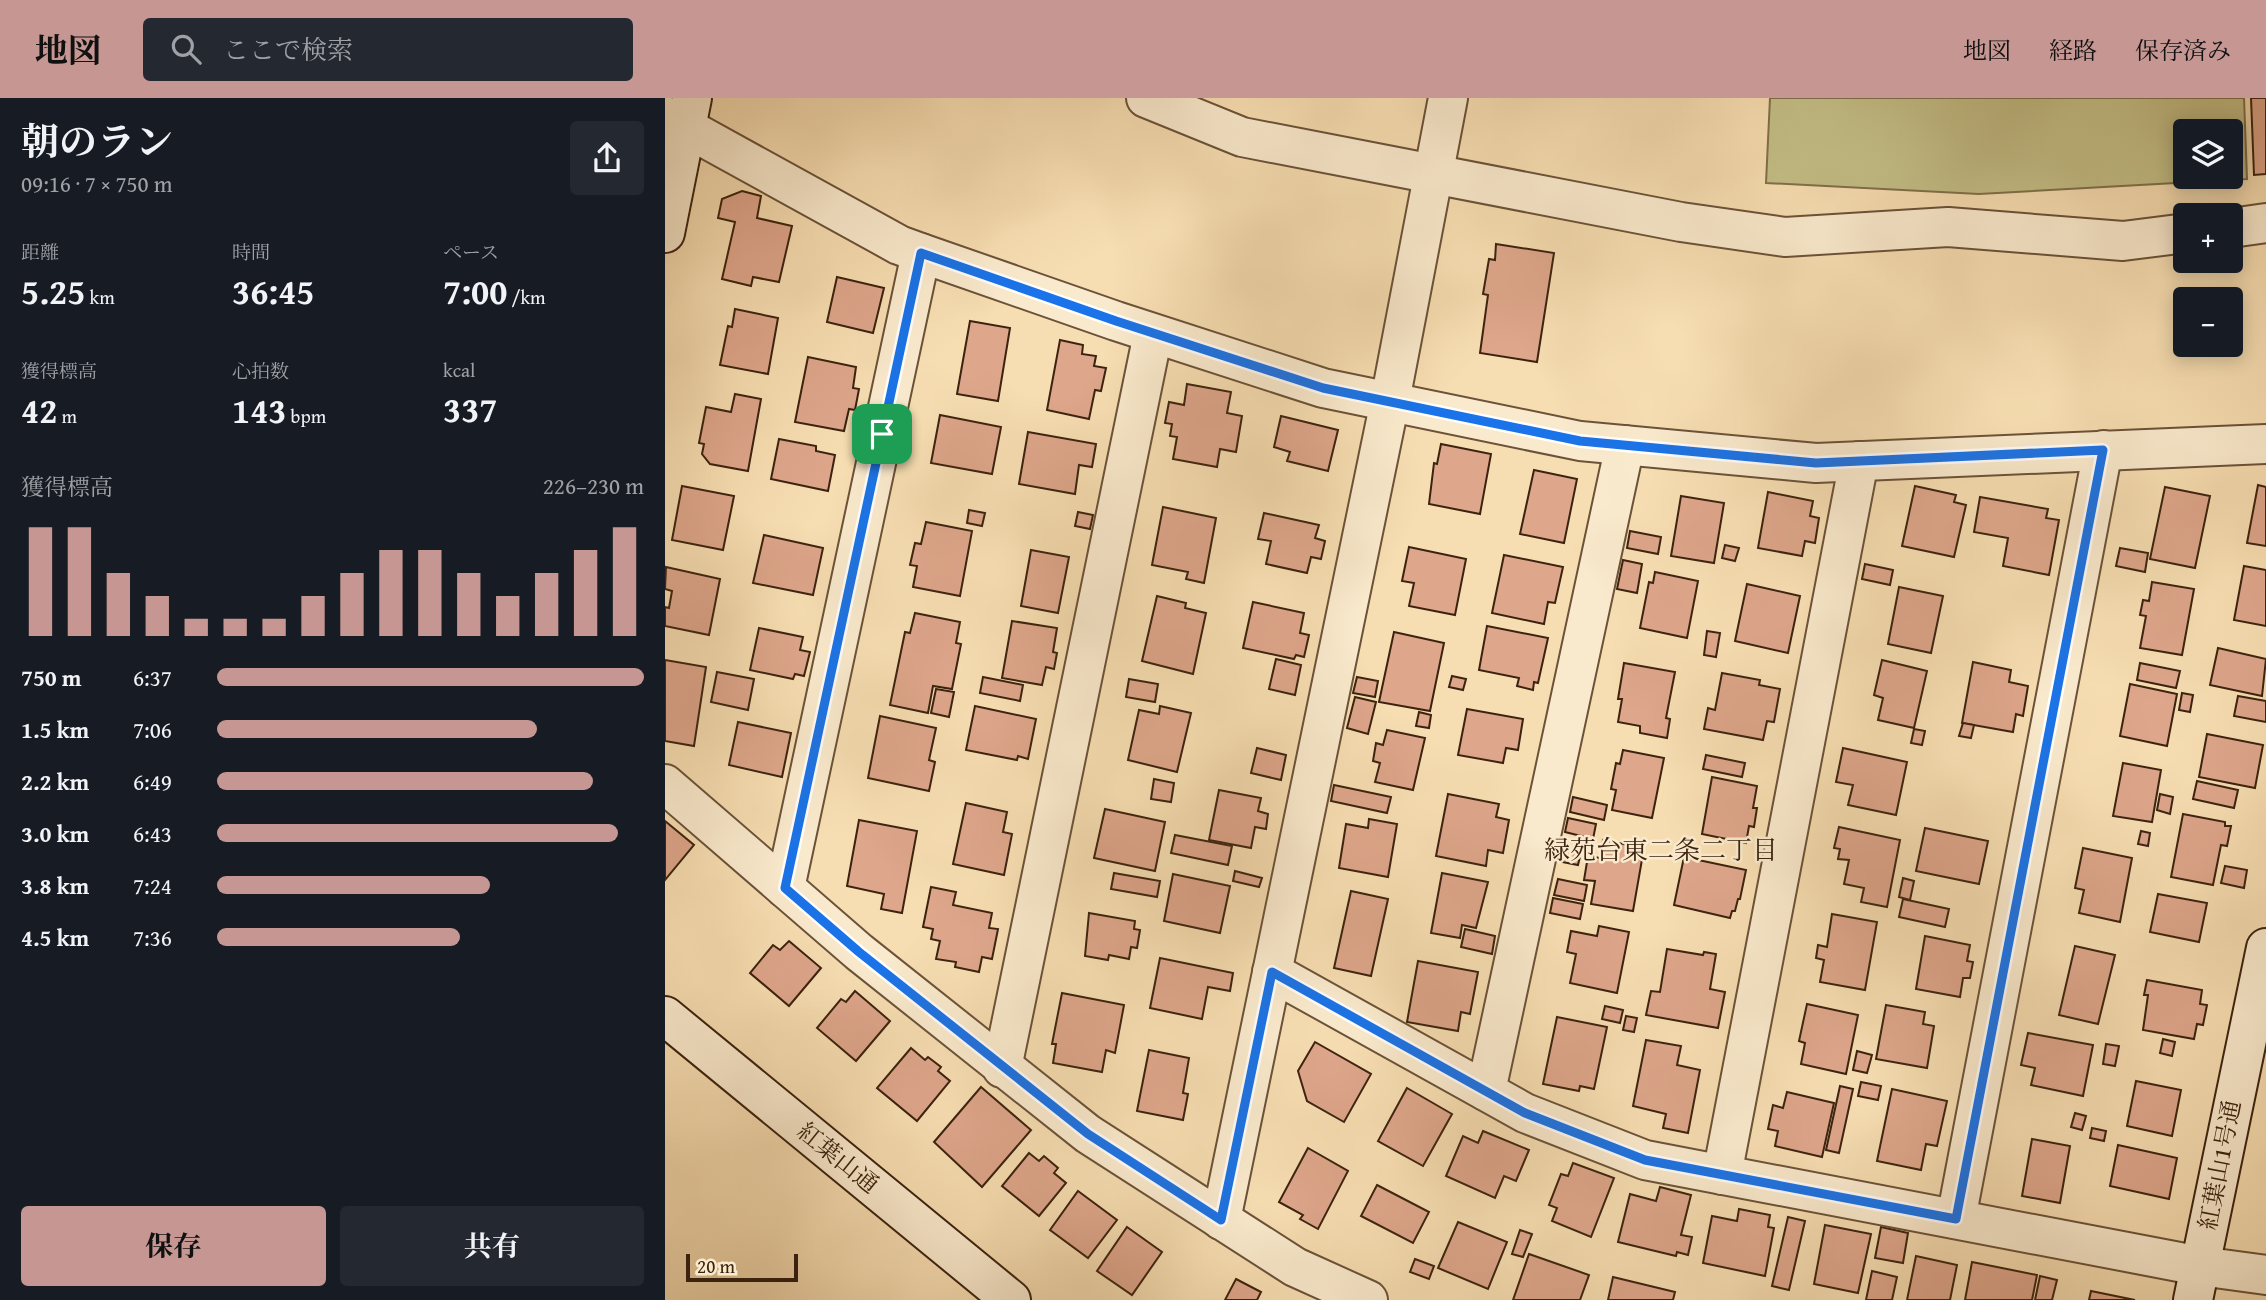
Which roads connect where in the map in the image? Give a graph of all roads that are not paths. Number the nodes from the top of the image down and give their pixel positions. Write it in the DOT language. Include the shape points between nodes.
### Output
graph roads {
  1 [pos="1146,98"];
  2 [pos="1448,98"];
  3 [pos="681,114"];
  4 [pos="1432,174"];
  5 [pos="2266,223"];
  6 [pos="2243,226"];
  7 [pos="665,233"];
  8 [pos="2173,235"];
  9 [pos="921,253"];
  10 [pos="1153,334"];
  11 [pos="1390,401"];
  12 [pos="2266,443"];
  13 [pos="1625,445"];
  14 [pos="2103,450"];
  15 [pos="1859,461"];
  16 [pos="665,784"];
  17 [pos="785,888"];
  18 [pos="2266,948"];
  19 [pos="1272,972"];
  20 [pos="665,1016"];
  21 [pos="1002,1068"];
  22 [pos="1486,1091"];
  23 [pos="1722,1175"];
  24 [pos="1956,1219"];
  25 [pos="1221,1220"];
  26 [pos="2266,1275"];
  27 [pos="2196,1283"];
  28 [pos="1011,1300"];
  29 [pos="1368,1300"];
  1 -- 4 [label="street" via="1242,136"];
  2 -- 4 [label="street"];
  3 -- 7 [label="street"];
  3 -- 9 [label="street" via="899,245"];
  4 -- 8 [label="street" via="1681,222 1785,237 1948,227 2123,241"];
  4 -- 11 [label="street"];
  5 -- 6 [label="street"];
  9 -- 10 [label="street"];
  9 -- 17 [label="street"];
  10 -- 11 [label="street" via="1323,388"];
  10 -- 21 [label="street"];
  11 -- 13 [label="street" via="1580,441"];
  11 -- 19 [label="street"];
  12 -- 14 [label="street"];
  13 -- 15 [label="street" via="1816,463"];
  13 -- 22 [label="street"];
  14 -- 15 [label="street"];
  14 -- 24 [label="street"];
  15 -- 23 [label="street"];
  16 -- 17 [label="street"];
  17 -- 21 [label="street"];
  18 -- 27 [label="street, 紅葉山1号通"];
  19 -- 22 [label="street"];
  19 -- 25 [label="street"];
  20 -- 28 [label="street, 紅葉山通"];
  21 -- 25 [label="street" via="1088,1134"];
  22 -- 23 [label="street" via="1525,1113 1645,1160"];
  23 -- 24 [label="street"];
  24 -- 27 [label="street"];
  25 -- 29 [label="street" via="1295,1267"];
  26 -- 27 [label="street"];
}
